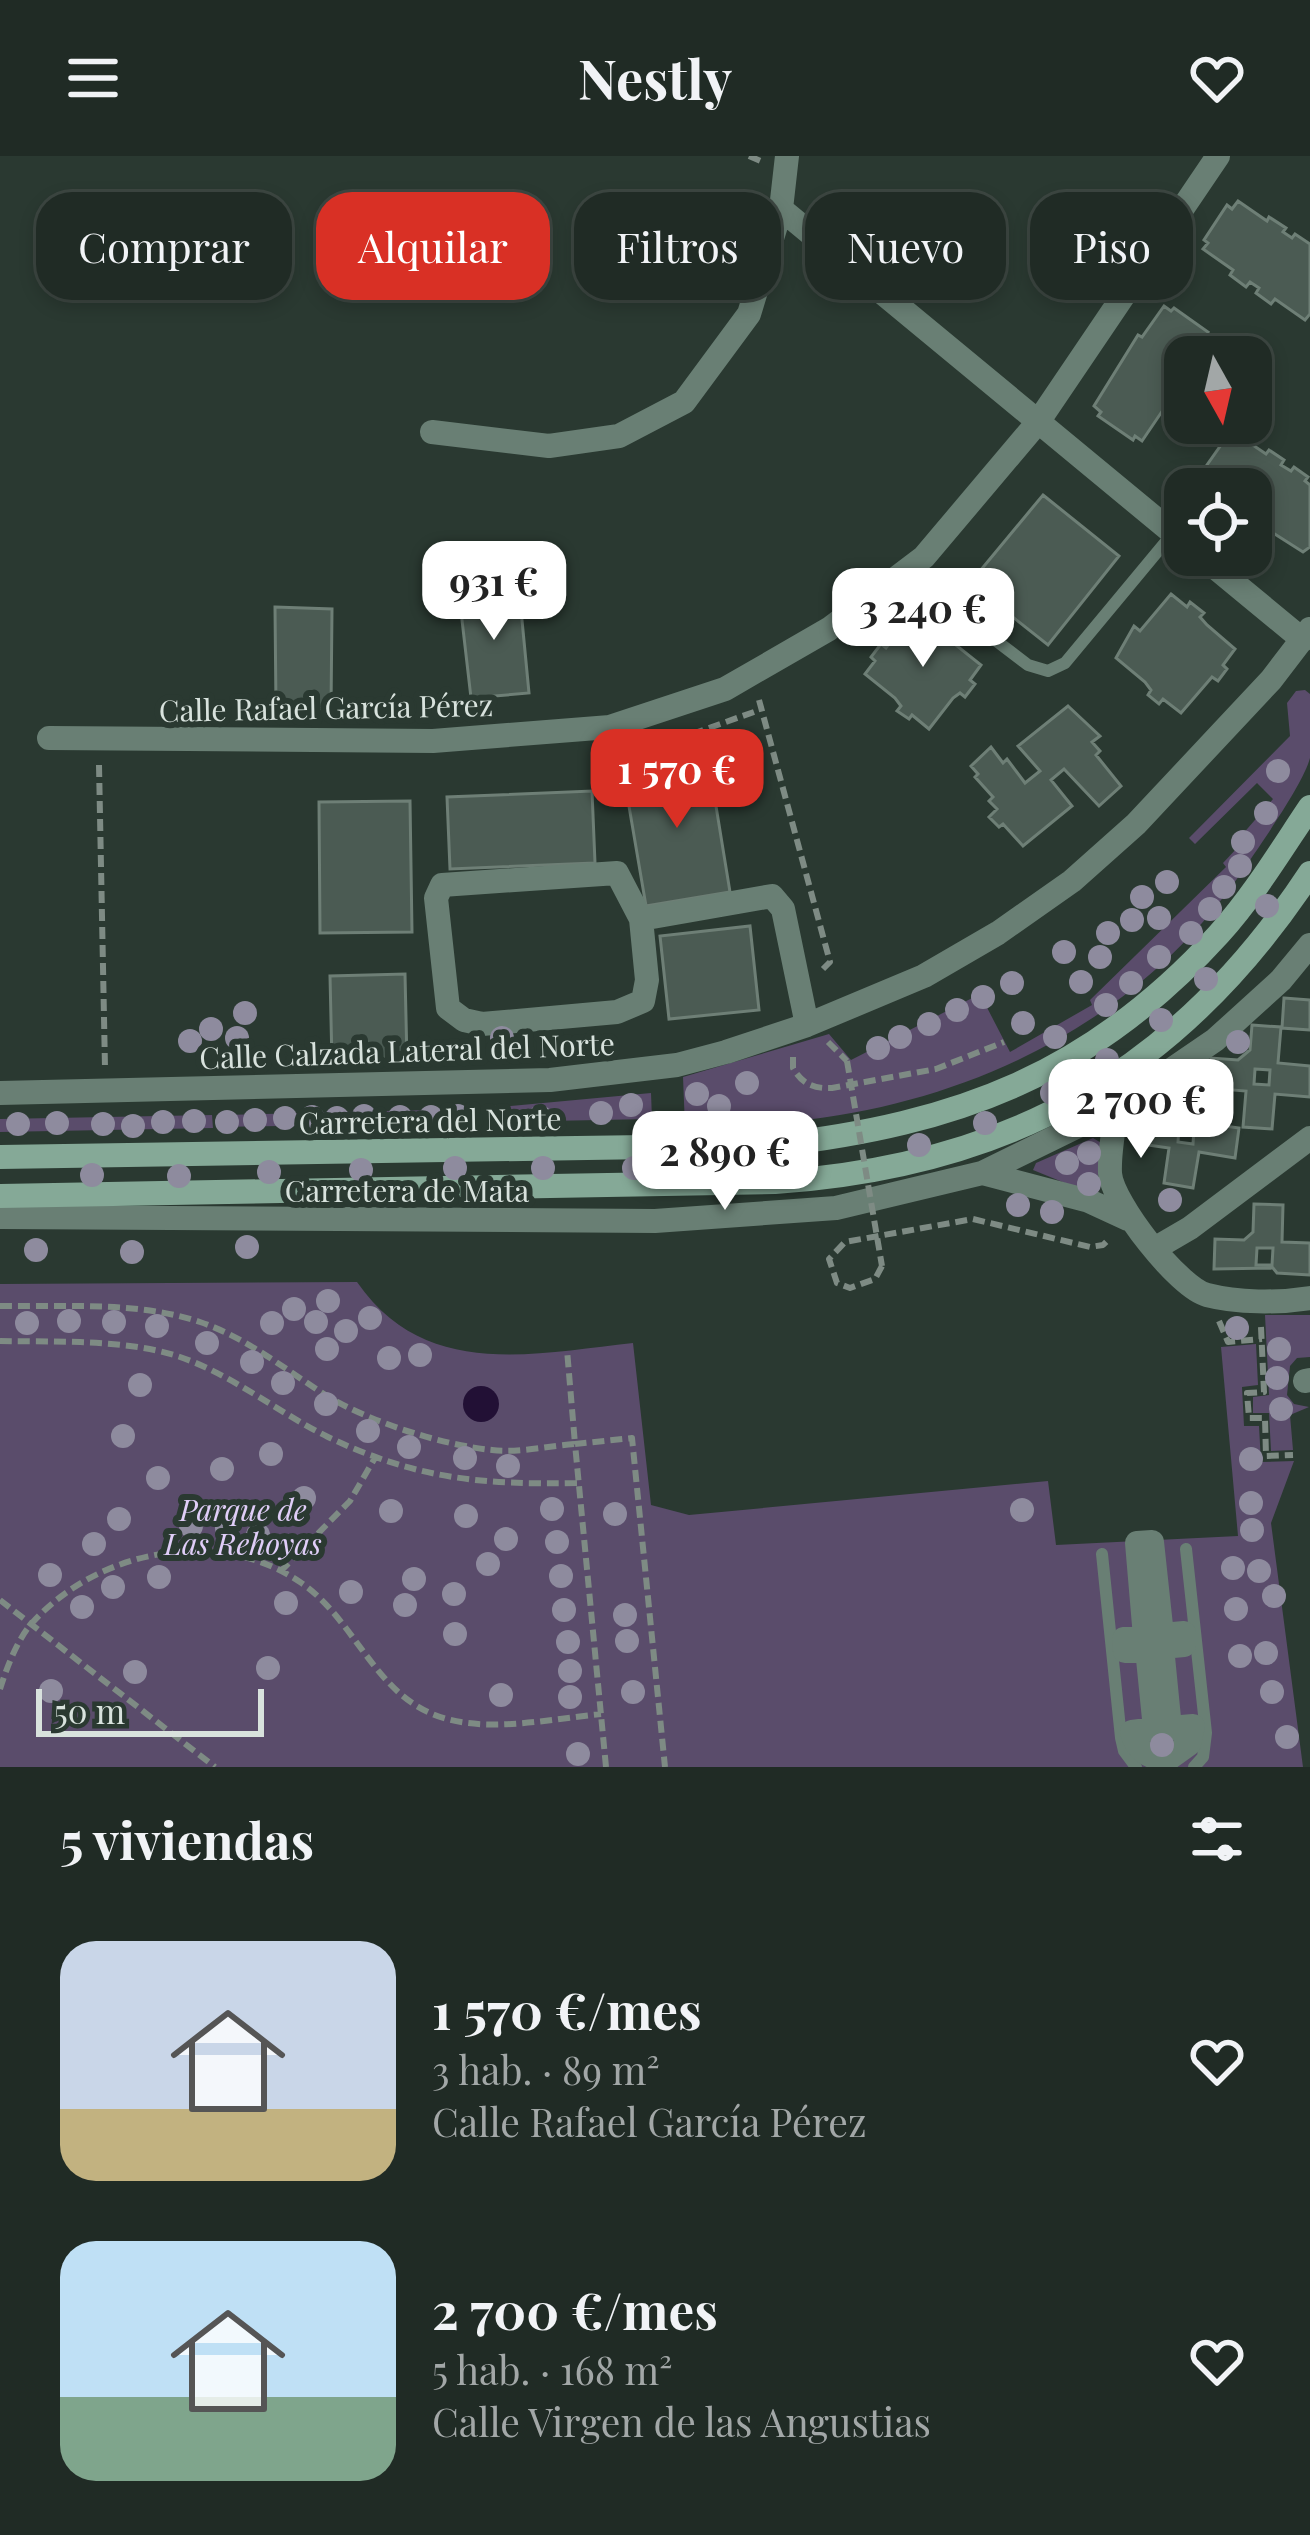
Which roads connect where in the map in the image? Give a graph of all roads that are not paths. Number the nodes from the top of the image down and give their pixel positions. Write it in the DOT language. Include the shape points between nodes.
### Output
graph roads {
  1 [pos="787,156"];
  2 [pos="1218,156"];
  3 [pos="781,209"];
  4 [pos="753,300"];
  5 [pos="1038,422"];
  6 [pos="432,432"];
  7 [pos="1164,526"];
  8 [pos="1164,555"];
  9 [pos="905,572"];
  10 [pos="1228,576"];
  11 [pos="1307,635"];
  12 [pos="49,738"];
  13 [pos="1310,807"];
  14 [pos="1310,873"];
  15 [pos="641,919"];
  16 [pos="1310,945"];
  17 [pos="808,1036"];
  18 [pos="0,1093"];
  19 [pos="1117,1107"];
  20 [pos="1310,1138"];
  21 [pos="0,1157"];
  22 [pos="982,1173"];
  23 [pos="0,1196"];
  24 [pos="0,1217"];
  25 [pos="1128,1219"];
  26 [pos="1154,1249"];
  27 [pos="1310,1298"];
  28 [pos="1186,1549"];
  29 [pos="1102,1554"];
  30 [pos="1170,1728"];
  31 [pos="1136,1767"];
  32 [pos="1193,1767"];
  1 -- 3 [label="street"];
  2 -- 5 [label="street, Calle Rafael García Pérez"];
  3 -- 5 [label="street"];
  4 -- 6 [label="street" via="684,402 619,436 549,446"];
  5 -- 7 [label="street"];
  5 -- 9 [label="street, Calle Rafael García Pérez"];
  8 -- 9 [label="lane" via="1066,663 1048,671 1028,665"];
  9 -- 12 [label="street, Calle Rafael García Pérez" via="829,629 725,689 610,727 433,741"];
  10 -- 11 [label="street"];
  11 -- 17 [label="street, Calle Calzada Lateral del Norte" via="1189,771 1072,881 924,976"];
  13 -- 21 [label="street, Carretera del Norte" via="1221,932 1136,1013 1075,1056 955,1112 774,1144"];
  14 -- 23 [label="street" via="1248,959 1170,1037 1029,1125 913,1164 775,1182"];
  15 -- 15 [label="street" via="643,1001 617,1012 482,1024 448,1008 436,898 442,885 617,873"];
  15 -- 17 [label="street" via="772,896 783,909"];
  16 -- 19 [label="street, Carretera de Mata" via="1216,1040"];
  17 -- 18 [label="street, Calle Calzada Lateral del Norte" via="611,1075"];
  19 -- 22 [label="street, Carretera de Mata"];
  19 -- 25 [label="street" via="1110,1177"];
  20 -- 26 [label="street"];
  22 -- 24 [label="street, Carretera de Mata" via="836,1208 656,1221"];
  22 -- 25 [label="street"];
  25 -- 26 [label="street"];
  26 -- 27 [label="street" via="1202,1295"];
  28 -- 32 [label="lane" via="1206,1733"];
  29 -- 31 [label="lane" via="1121,1738"];
  30 -- 30 [label="street" via="1193,1726 1176,1756 1151,1757 1134,1742 1132,1732 1155,1730 1147,1648 1125,1651 1124,1639 1145,1637 1137,1543 1152,1542 1162,1635 1184,1633 1184,1645 1162,1647"];
}
